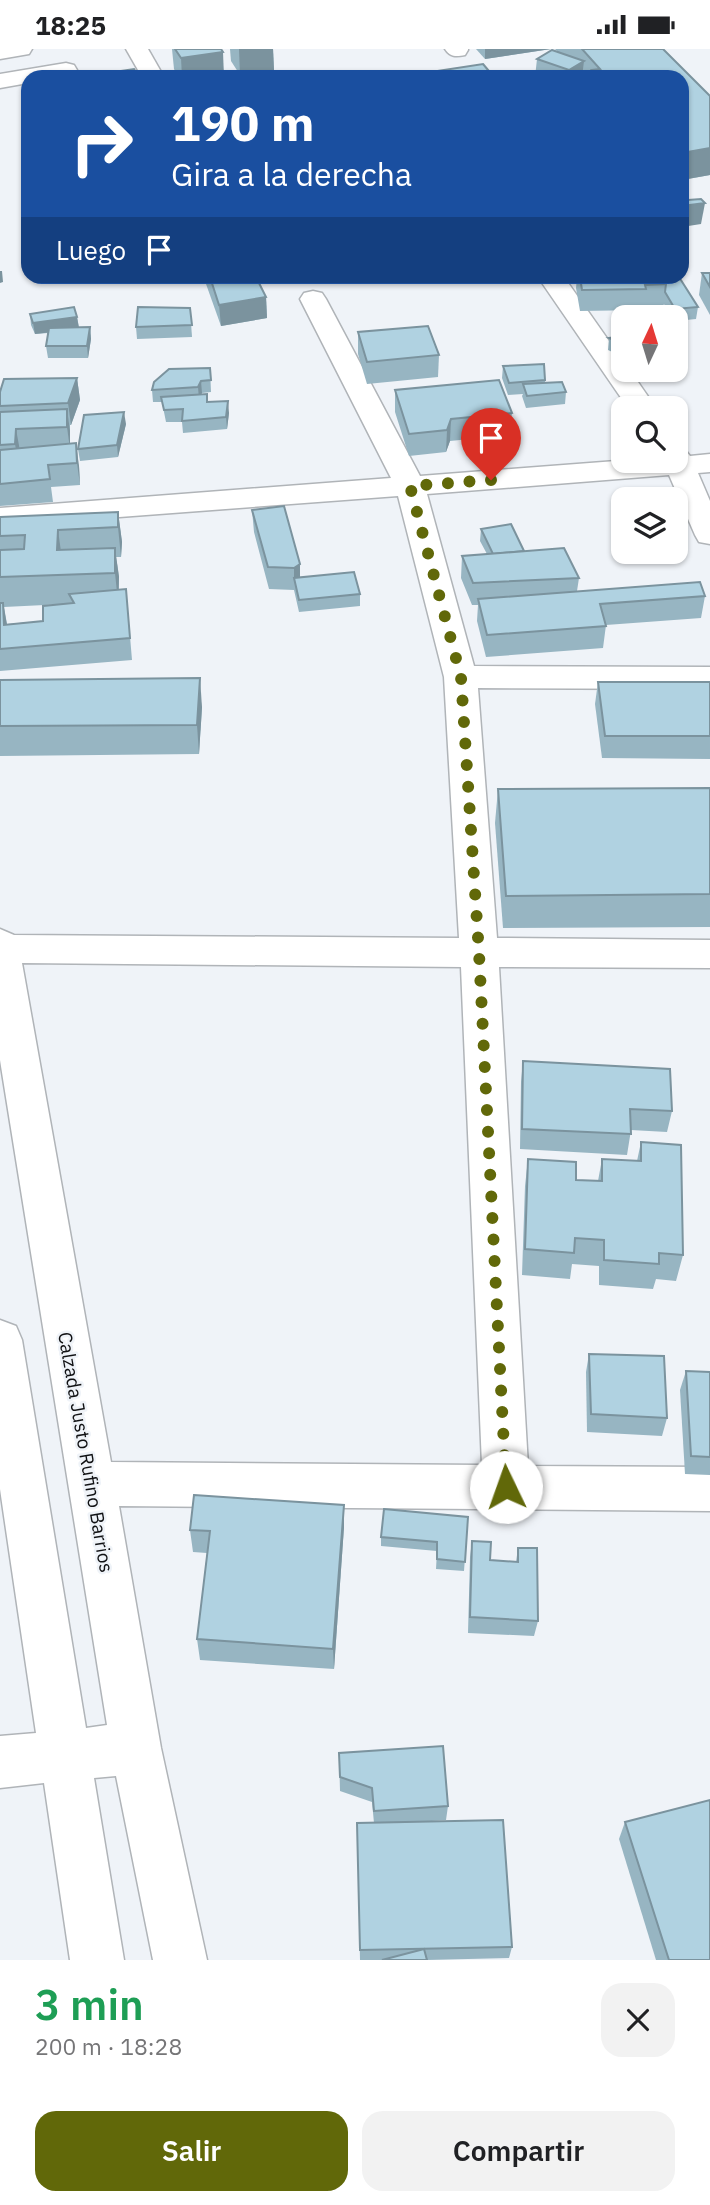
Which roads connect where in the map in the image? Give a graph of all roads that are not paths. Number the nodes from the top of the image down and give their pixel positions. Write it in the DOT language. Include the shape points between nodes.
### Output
graph roads {
  1 [pos="21,49"];
  2 [pos="55,49"];
  3 [pos="137,49"];
  4 [pos="0,52"];
  5 [pos="66,70"];
  6 [pos="149,70"];
  7 [pos="21,79"];
  8 [pos="0,81"];
  9 [pos="556,284"];
  10 [pos="313,299"];
  11 [pos="634,396"];
  12 [pos="689,462"];
  13 [pos="410,486"];
  14 [pos="0,517"];
  15 [pos="710,535"];
  16 [pos="461,677"];
  17 [pos="710,678"];
  18 [pos="1,946"];
  19 [pos="479,953"];
  20 [pos="710,954"];
  21 [pos="0,1340"];
  22 [pos="91,1483"];
  23 [pos="506,1487"];
  24 [pos="710,1489"];
  25 [pos="136,1748"];
  26 [pos="64,1754"];
  27 [pos="0,1762"];
  28 [pos="97,1960"];
  29 [pos="180,1960"];
  1 -- 4 [label="street"];
  2 -- 5 [label="street"];
  3 -- 6 [label="street"];
  7 -- 8 [label="street"];
  9 -- 11 [label="street"];
  10 -- 13 [label="street"];
  12 -- 13 [label="street"];
  12 -- 15 [label="street"];
  13 -- 14 [label="street"];
  13 -- 16 [label="street"];
  16 -- 17 [label="street"];
  16 -- 19 [label="street"];
  18 -- 19 [label="street"];
  18 -- 22 [label="street, Calzada Justo Rufino Barrios"];
  19 -- 20 [label="street"];
  19 -- 23 [label="street"];
  21 -- 26 [label="street"];
  22 -- 23 [label="street"];
  22 -- 25 [label="street, Calzada Justo Rufino Barrios"];
  23 -- 24 [label="street"];
  25 -- 26 [label="street"];
  25 -- 29 [label="street, Calzada Justo Rufino Barrios"];
  26 -- 27 [label="street"];
  26 -- 28 [label="street"];
}
